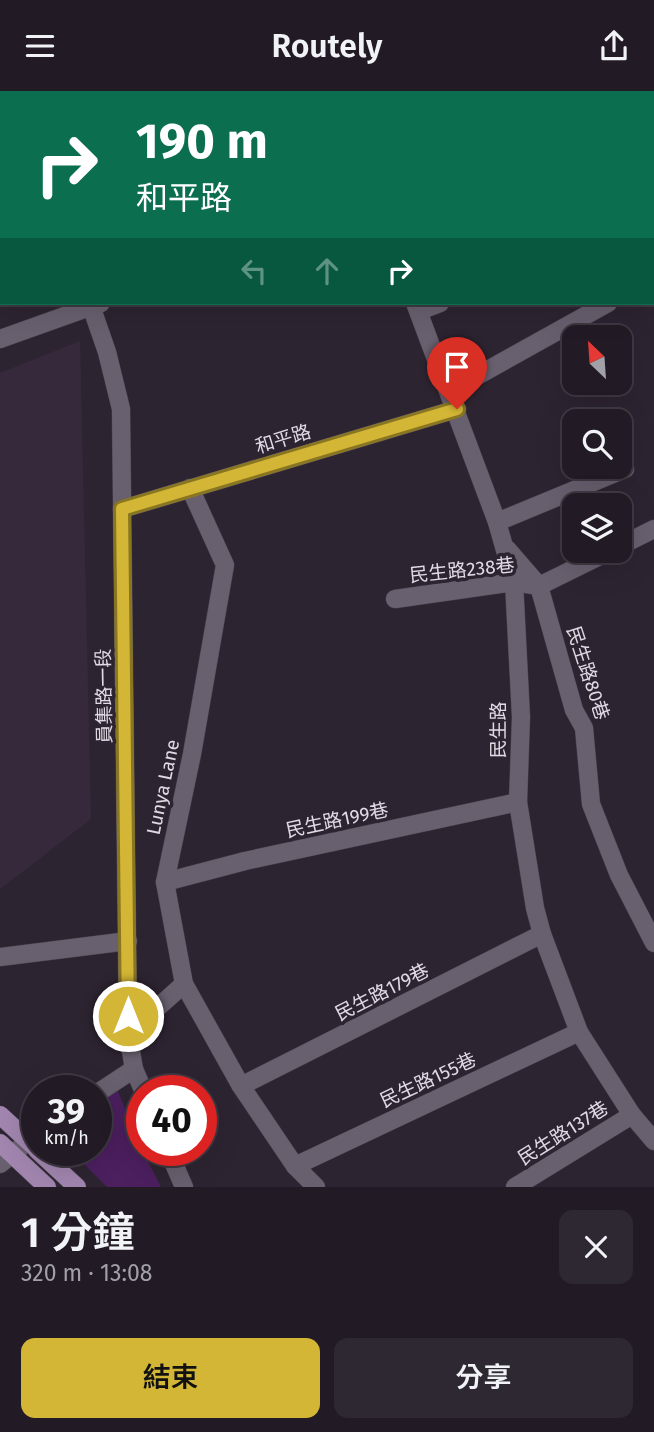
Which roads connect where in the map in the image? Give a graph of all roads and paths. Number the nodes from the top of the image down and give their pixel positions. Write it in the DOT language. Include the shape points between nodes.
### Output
graph roads {
  1 [pos="91,305"];
  2 [pos="94,305"];
  3 [pos="604,305"];
  4 [pos="417,307"];
  5 [pos="0,339"];
  6 [pos="450,391"];
  7 [pos="457,409"];
  8 [pos="601,479"];
  9 [pos="190,488"];
  10 [pos="122,509"];
  11 [pos="497,522"];
  12 [pos="654,529"];
  13 [pos="632,540"];
  14 [pos="503,543"];
  15 [pos="586,563"];
  16 [pos="514,582"];
  17 [pos="539,586"];
  18 [pos="395,599"];
  19 [pos="519,802"];
  20 [pos="165,882"];
  21 [pos="542,934"];
  22 [pos="128,941"];
  23 [pos="654,943"];
  24 [pos="0,957"];
  25 [pos="184,984"];
  26 [pos="579,1031"];
  27 [pos="128,1034"];
  28 [pos="134,1069"];
  29 [pos="137,1075"];
  30 [pos="112,1083"];
  31 [pos="241,1086"];
  32 [pos="0,1115"];
  33 [pos="632,1115"];
  34 [pos="21,1132"];
  35 [pos="654,1141"];
  36 [pos="21,1148"];
  37 [pos="4,1154"];
  38 [pos="56,1166"];
  39 [pos="175,1166"];
  40 [pos="295,1166"];
  41 [pos="47,1187"];
  42 [pos="77,1187"];
  43 [pos="184,1187"];
  44 [pos="316,1187"];
  45 [pos="515,1187"];
  1 -- 5 [label="street"];
  2 -- 10 [label="street, 員集路一段" via="121,409"];
  3 -- 6 [label="street"];
  4 -- 6 [label="street, 民生路"];
  6 -- 7 [label="street, 民生路"];
  7 -- 9 [label="street, 和平路"];
  7 -- 11 [label="street, 民生路"];
  8 -- 11 [label="street"];
  9 -- 10 [label="street, 和平路"];
  9 -- 20 [label="street, Lunya Lane" via="225,565"];
  10 -- 22 [label="street, 員集路一段"];
  11 -- 14 [label="street, 民生路"];
  12 -- 13 [label="street"];
  14 -- 16 [label="street, 民生路"];
  14 -- 17 [label="street, 民生路80巷"];
  15 -- 17 [label="street, 民生路238巷"];
  16 -- 17 [label="street, 民生路238巷"];
  16 -- 18 [label="street, 民生路238巷"];
  16 -- 19 [label="street, 民生路"];
  17 -- 23 [label="street, 民生路80巷" via="574,710 584,728 590,804 618,875"];
  19 -- 20 [label="street, 民生路199巷"];
  19 -- 21 [label="street, 民生路"];
  20 -- 25 [label="street, Lunya Lane"];
  21 -- 26 [label="street, 民生路"];
  21 -- 31 [label="street, 民生路179巷"];
  22 -- 24 [label="street"];
  22 -- 27 [label="street, 員集路一段"];
  25 -- 27 [label="street"];
  25 -- 31 [label="street, Lunya Lane"];
  26 -- 33 [label="street, 民生路"];
  26 -- 40 [label="street, 民生路155巷"];
  27 -- 28 [label="street, 員集路一段"];
  28 -- 29 [label="street, 員集路一段"];
  28 -- 30 [label="street"];
  31 -- 40 [label="street, Lunya Lane"];
  32 -- 34 [label="main road"];
  33 -- 35 [label="street, 民生路"];
  33 -- 45 [label="street, 民生路137巷"];
  36 -- 37 [label="street"];
  37 -- 41 [label="main road"];
  38 -- 42 [label="main road"];
  39 -- 43 [label="street"];
  40 -- 44 [label="street, Lunya Lane"];
}
